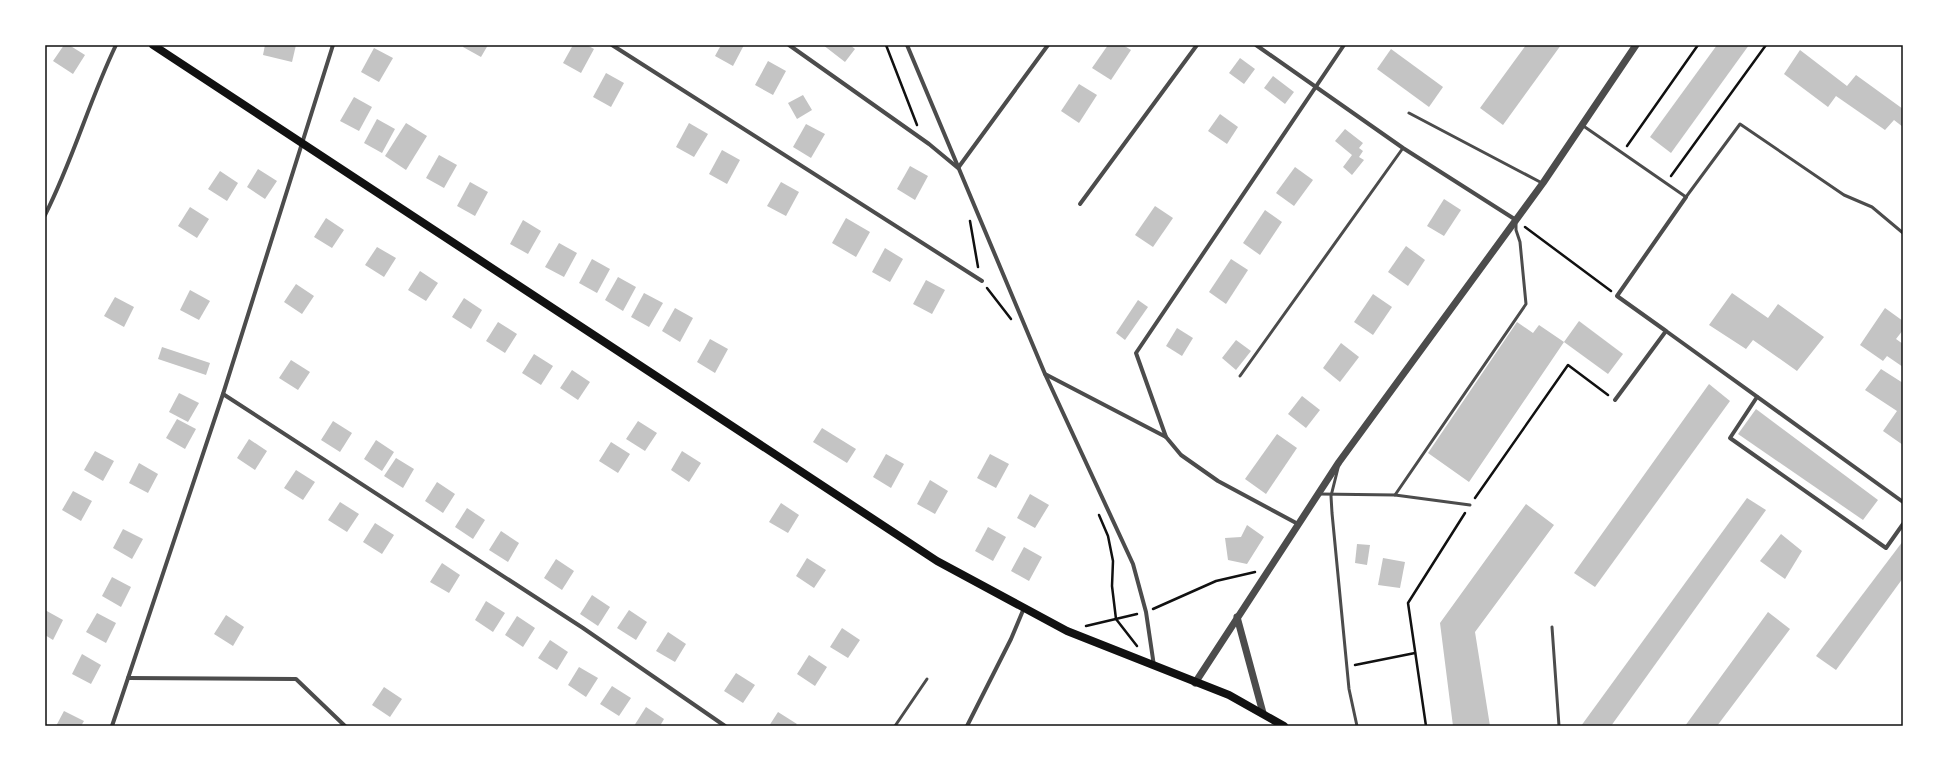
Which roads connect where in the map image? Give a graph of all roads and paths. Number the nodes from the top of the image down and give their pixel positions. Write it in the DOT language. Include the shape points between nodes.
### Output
graph roads {
  1 [pos="116,45"];
  2 [pos="153,45"];
  3 [pos="333,45"];
  4 [pos="612,45"];
  5 [pos="789,45"];
  6 [pos="886,45"];
  7 [pos="907,45"];
  8 [pos="1048,45"];
  9 [pos="1197,45"];
  10 [pos="1256,45"];
  11 [pos="1344,45"];
  12 [pos="1636,45"];
  13 [pos="1698,45"];
  14 [pos="1766,45"];
  15 [pos="1315,86"];
  16 [pos="1409,113"];
  17 [pos="1582,125"];
  18 [pos="303,144"];
  19 [pos="929,144"];
  20 [pos="1403,148"];
  21 [pos="1623,152"];
  22 [pos="958,168"];
  23 [pos="1543,183"];
  24 [pos="1666,183"];
  25 [pos="1686,197"];
  26 [pos="1080,204"];
  27 [pos="45,215"];
  28 [pos="969,219"];
  29 [pos="1516,220"];
  30 [pos="1903,233"];
  31 [pos="982,281"];
  32 [pos="1617,296"];
  33 [pos="1012,320"];
  34 [pos="1666,332"];
  35 [pos="1044,374"];
  36 [pos="1240,376"];
  37 [pos="223,394"];
  38 [pos="1757,397"];
  39 [pos="1615,400"];
  40 [pos="1166,438"];
  41 [pos="1339,462"];
  42 [pos="1319,494"];
  43 [pos="1395,495"];
  44 [pos="1331,496"];
  45 [pos="1903,502"];
  46 [pos="1470,504"];
  47 [pos="1098,514"];
  48 [pos="1298,524"];
  49 [pos="1903,524"];
  50 [pos="1269,569"];
  51 [pos="1024,608"];
  52 [pos="1146,612"];
  53 [pos="1237,617"];
  54 [pos="1116,619"];
  55 [pos="1552,627"];
  56 [pos="1067,631"];
  57 [pos="1140,649"];
  58 [pos="1415,653"];
  59 [pos="1154,667"];
  60 [pos="1346,667"];
  61 [pos="128,678"];
  62 [pos="927,679"];
  63 [pos="1195,682"];
  64 [pos="1263,713"];
  65 [pos="112,726"];
  66 [pos="345,726"];
  67 [pos="725,726"];
  68 [pos="895,726"];
  69 [pos="967,726"];
  70 [pos="1284,726"];
  71 [pos="1357,726"];
  72 [pos="1426,726"];
  73 [pos="1559,726"];
  1 -- 27 [label="street" via="101,76 62,182"];
  2 -- 18 [label="main road"];
  3 -- 18 [label="street"];
  4 -- 31 [label="street"];
  5 -- 19 [label="street"];
  6 -- 19 [label="path" via="917,125"];
  7 -- 22 [label="street"];
  8 -- 22 [label="street"];
  9 -- 26 [label="street"];
  10 -- 15 [label="street"];
  11 -- 15 [label="street"];
  12 -- 17 [label="street"];
  13 -- 21 [label="path"];
  14 -- 24 [label="path"];
  15 -- 20 [label="street"];
  15 -- 40 [label="street" via="1136,353"];
  16 -- 23 [label="lane"];
  17 -- 21 [label="lane"];
  17 -- 23 [label="street"];
  18 -- 37 [label="street"];
  18 -- 51 [label="main road" via="937,561"];
  19 -- 22 [label="street"];
  20 -- 29 [label="street"];
  20 -- 36 [label="lane"];
  21 -- 24 [label="lane"];
  22 -- 35 [label="street"];
  23 -- 29 [label="street"];
  24 -- 25 [label="lane"];
  25 -- 30 [label="lane" via="1740,124 1844,195 1872,208"];
  25 -- 32 [label="street"];
  28 -- 31 [label="path"];
  29 -- 32 [label="path"];
  29 -- 41 [label="street"];
  29 -- 43 [label="lane" via="1526,304"];
  31 -- 33 [label="path"];
  32 -- 34 [label="street"];
  34 -- 38 [label="street"];
  34 -- 39 [label="street"];
  35 -- 40 [label="street"];
  35 -- 52 [label="street" via="1133,564"];
  37 -- 61 [label="street"];
  37 -- 67 [label="street" via="583,628"];
  38 -- 45 [label="street"];
  38 -- 49 [label="street" via="1730,438 1886,548"];
  39 -- 46 [label="path" via="1568,365"];
  40 -- 48 [label="street" via="1181,455 1218,481"];
  41 -- 42 [label="street"];
  41 -- 44 [label="lane"];
  42 -- 44 [label="lane"];
  42 -- 48 [label="street"];
  43 -- 44 [label="lane"];
  43 -- 46 [label="lane"];
  44 -- 60 [label="lane"];
  46 -- 58 [label="path" via="1408,603"];
  47 -- 54 [label="path" via="1108,536 1113,561 1112,586"];
  48 -- 50 [label="street"];
  50 -- 52 [label="path" via="1216,581"];
  50 -- 53 [label="street"];
  51 -- 56 [label="main road"];
  51 -- 69 [label="street"];
  52 -- 54 [label="path"];
  52 -- 59 [label="street"];
  53 -- 63 [label="street"];
  53 -- 64 [label="street"];
  54 -- 56 [label="path"];
  54 -- 57 [label="path"];
  55 -- 73 [label="lane"];
  56 -- 59 [label="main road"];
  58 -- 60 [label="path"];
  58 -- 72 [label="path"];
  59 -- 63 [label="main road"];
  60 -- 71 [label="lane"];
  61 -- 65 [label="street"];
  61 -- 66 [label="street" via="296,679"];
  62 -- 68 [label="lane"];
  63 -- 64 [label="main road" via="1229,695"];
  64 -- 70 [label="main road"];
}
